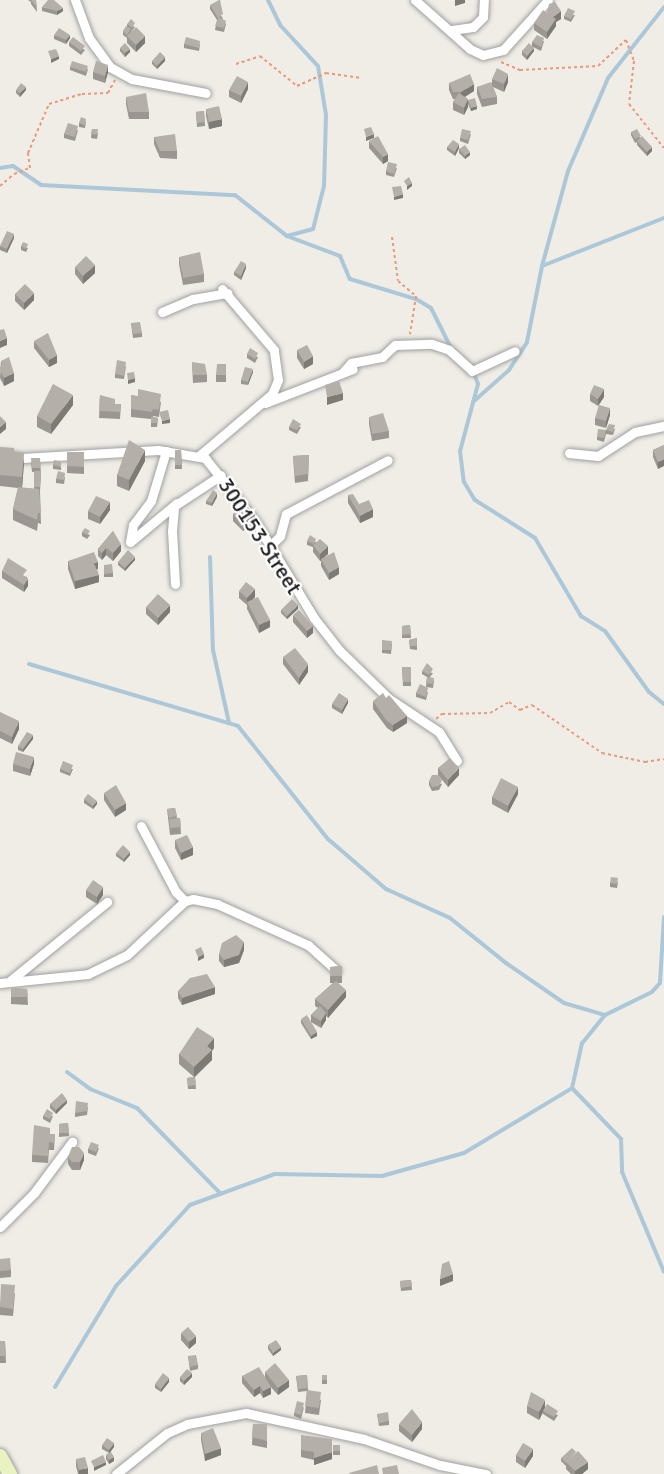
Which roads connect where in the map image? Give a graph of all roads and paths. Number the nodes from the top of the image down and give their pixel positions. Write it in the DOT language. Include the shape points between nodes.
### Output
graph roads {
  1 [pos="75,0"];
  2 [pos="415,0"];
  3 [pos="484,0"];
  4 [pos="548,0"];
  5 [pos="452,30"];
  6 [pos="489,55"];
  7 [pos="236,64"];
  8 [pos="117,71"];
  9 [pos="360,78"];
  10 [pos="206,93"];
  11 [pos="664,148"];
  12 [pos="0,186"];
  13 [pos="392,237"];
  14 [pos="162,312"];
  15 [pos="426,344"];
  16 [pos="515,351"];
  17 [pos="257,407"];
  18 [pos="664,426"];
  19 [pos="166,451"];
  20 [pos="568,453"];
  21 [pos="0,454"];
  22 [pos="200,455"];
  23 [pos="388,460"];
  24 [pos="221,475"];
  25 [pos="177,503"];
  26 [pos="271,545"];
  27 [pos="176,584"];
  28 [pos="430,725"];
  29 [pos="664,759"];
  30 [pos="457,761"];
  31 [pos="141,826"];
  32 [pos="185,901"];
  33 [pos="107,902"];
  34 [pos="336,970"];
  35 [pos="4,983"];
  36 [pos="72,1142"];
  37 [pos="0,1227"];
  38 [pos="0,1456"];
  39 [pos="10,1474"];
  40 [pos="116,1474"];
  41 [pos="486,1474"];
  1 -- 8 [label="street" via="95,50"];
  2 -- 5 [label="street"];
  3 -- 5 [label="street" via="483,17 473,27"];
  4 -- 6 [label="street" via="510,43"];
  5 -- 6 [label="street" via="470,49"];
  6 -- 11 [label="path" via="520,70 587,67 609,59 626,40 634,62 629,104"];
  7 -- 9 [label="path" via="260,56 297,86 326,73"];
  8 -- 10 [label="street" via="132,79"];
  8 -- 12 [label="path" via="108,93 82,94 49,104 28,153 30,168 14,174"];
  13 -- 15 [label="path" via="398,281 416,296 409,341"];
  14 -- 17 [label="street" via="225,291 269,342 278,364 275,388"];
  15 -- 16 [label="street" via="447,349 472,371"];
  15 -- 17 [label="street" via="395,345 382,357 351,363 348,371"];
  17 -- 22 [label="street"];
  18 -- 20 [label="street" via="635,432 598,456"];
  19 -- 21 [label="street" via="22,458"];
  19 -- 22 [label="street"];
  19 -- 25 [label="street" via="158,484 133,525 130,542"];
  22 -- 24 [label="street, 300153 Street"];
  23 -- 26 [label="street" via="286,514 280,536"];
  24 -- 25 [label="street"];
  24 -- 26 [label="street, 300153 Street"];
  25 -- 27 [label="street" via="172,531"];
  26 -- 28 [label="street, 300153 Street" via="300,596 339,650 388,698"];
  28 -- 29 [label="path" via="442,714 490,713 509,702 520,710 532,705 602,753 645,762"];
  28 -- 30 [label="street, 300153 Street" via="445,738"];
  31 -- 32 [label="street" via="176,892"];
  32 -- 34 [label="street" via="217,904 308,945"];
  32 -- 35 [label="street" via="127,955 88,974"];
  33 -- 35 [label="street"];
  36 -- 37 [label="street" via="34,1193"];
  38 -- 39 [label="street"];
  40 -- 41 [label="street" via="167,1433 187,1424 246,1413 364,1438 440,1465"];
}
